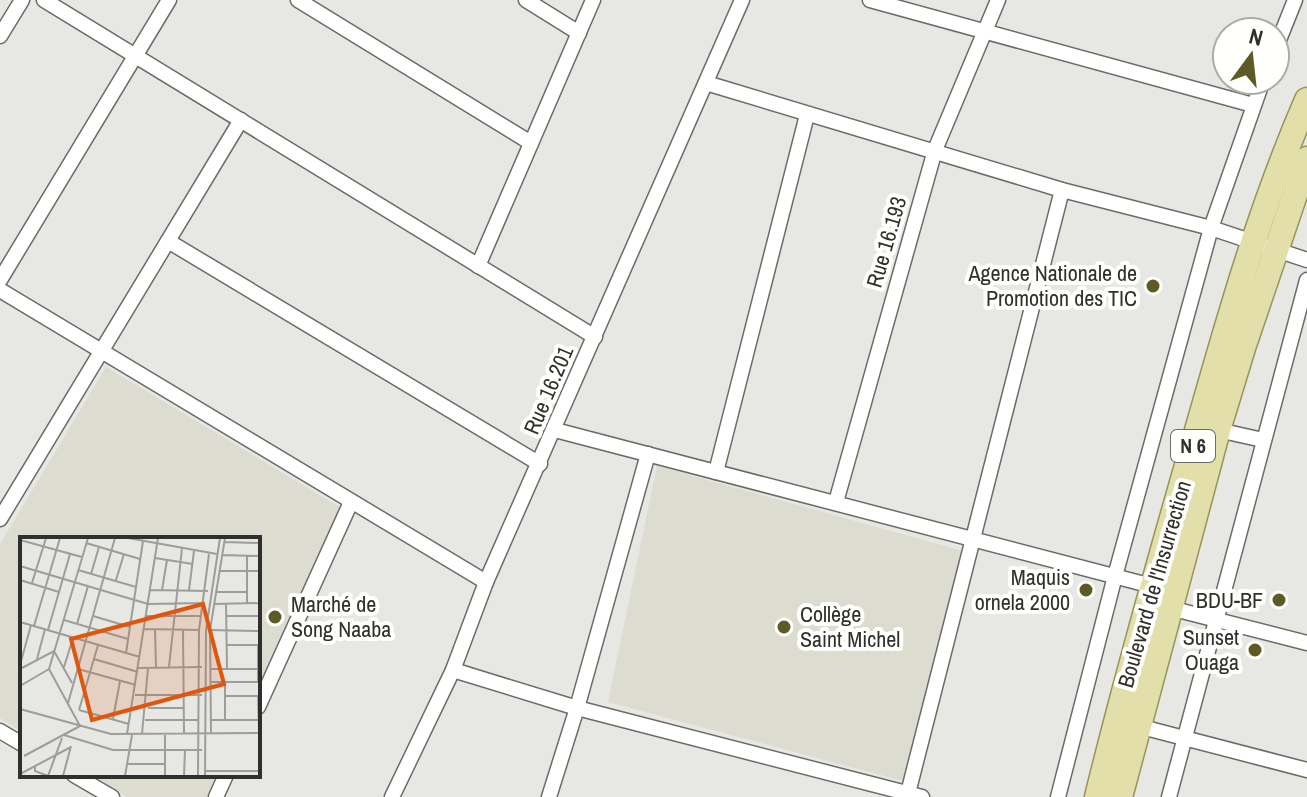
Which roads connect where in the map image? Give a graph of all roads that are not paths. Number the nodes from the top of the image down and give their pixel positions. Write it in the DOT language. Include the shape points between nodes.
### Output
graph roads {
  1 [pos="22,0"];
  2 [pos="44,0"];
  3 [pos="169,0"];
  4 [pos="298,0"];
  5 [pos="526,0"];
  6 [pos="593,0"];
  7 [pos="742,0"];
  8 [pos="870,0"];
  9 [pos="998,0"];
  10 [pos="984,31"];
  11 [pos="579,33"];
  12 [pos="0,36"];
  13 [pos="135,56"];
  14 [pos="706,83"];
  15 [pos="1257,96"];
  16 [pos="1307,100"];
  17 [pos="1253,105"];
  18 [pos="807,115"];
  19 [pos="241,120"];
  20 [pos="531,143"];
  21 [pos="935,150"];
  22 [pos="1307,159"];
  23 [pos="1062,190"];
  24 [pos="1211,228"];
  25 [pos="168,241"];
  26 [pos="1265,245"];
  27 [pos="1307,260"];
  28 [pos="478,266"];
  29 [pos="0,280"];
  30 [pos="1307,280"];
  31 [pos="0,290"];
  32 [pos="595,337"];
  33 [pos="101,352"];
  34 [pos="555,430"];
  35 [pos="1218,430"];
  36 [pos="1263,440"];
  37 [pos="648,454"];
  38 [pos="540,464"];
  39 [pos="716,472"];
  40 [pos="351,502"];
  41 [pos="836,502"];
  42 [pos="0,519"];
  43 [pos="974,539"];
  44 [pos="1115,576"];
  45 [pos="486,582"];
  46 [pos="1152,586"];
  47 [pos="1170,608"];
  48 [pos="1216,619"];
  49 [pos="1307,643"];
  50 [pos="453,670"];
  51 [pos="260,703"];
  52 [pos="577,708"];
  53 [pos="1138,726"];
  54 [pos="0,731"];
  55 [pos="1185,737"];
  56 [pos="20,743"];
  57 [pos="1307,770"];
  58 [pos="77,777"];
  59 [pos="225,777"];
  60 [pos="912,796"];
  61 [pos="112,797"];
  62 [pos="216,797"];
  63 [pos="392,797"];
  64 [pos="549,797"];
  65 [pos="1058,797"];
  66 [pos="1097,797"];
  67 [pos="1120,797"];
  68 [pos="1169,797"];
  1 -- 12 [label="street"];
  2 -- 13 [label="street"];
  3 -- 13 [label="street"];
  4 -- 20 [label="street"];
  5 -- 11 [label="street"];
  6 -- 11 [label="street"];
  7 -- 14 [label="street, Rue 16.201"];
  8 -- 10 [label="street"];
  9 -- 10 [label="street, Rue 16.193"];
  10 -- 17 [label="street"];
  10 -- 21 [label="street, Rue 16.193"];
  11 -- 20 [label="street"];
  13 -- 19 [label="street"];
  13 -- 29 [label="street"];
  14 -- 18 [label="street"];
  14 -- 32 [label="street, Rue 16.201"];
  15 -- 17 [label="street"];
  16 -- 26 [label="main road, Boulevard de l'Insurrection / N 6" via="1279,165"];
  17 -- 24 [label="street"];
  18 -- 21 [label="street"];
  18 -- 39 [label="street"];
  19 -- 25 [label="street"];
  19 -- 28 [label="street"];
  20 -- 28 [label="street"];
  21 -- 23 [label="street"];
  21 -- 41 [label="street, Rue 16.193"];
  22 -- 26 [label="main road, Boulevard de l'Insurrection / N 6"];
  23 -- 24 [label="street"];
  23 -- 43 [label="street"];
  24 -- 26 [label="street"];
  24 -- 44 [label="street"];
  25 -- 33 [label="street"];
  25 -- 38 [label="street"];
  26 -- 27 [label="street"];
  26 -- 35 [label="main road, Boulevard de l'Insurrection / N 6"];
  26 -- 46 [label="main road, Boulevard de l'Insurrection / N 6" via="1224,335"];
  28 -- 32 [label="street"];
  30 -- 36 [label="street"];
  31 -- 33 [label="street"];
  32 -- 34 [label="street, Rue 16.201"];
  33 -- 40 [label="street"];
  33 -- 42 [label="street"];
  34 -- 37 [label="street"];
  34 -- 38 [label="street, Rue 16.201"];
  35 -- 36 [label="street"];
  35 -- 47 [label="main road, Boulevard de l'Insurrection / N 6"];
  36 -- 48 [label="street"];
  37 -- 39 [label="street"];
  37 -- 52 [label="street"];
  38 -- 45 [label="street, Rue 16.201"];
  39 -- 41 [label="street"];
  40 -- 45 [label="street"];
  40 -- 51 [label="street"];
  41 -- 43 [label="street"];
  43 -- 44 [label="street"];
  43 -- 60 [label="street"];
  44 -- 46 [label="street"];
  44 -- 65 [label="street"];
  45 -- 50 [label="street, Rue 16.201"];
  46 -- 66 [label="main road, Boulevard de l'Insurrection / N 6"];
  47 -- 48 [label="street"];
  47 -- 53 [label="main road, Boulevard de l'Insurrection / N 6"];
  48 -- 49 [label="street"];
  48 -- 55 [label="street"];
  50 -- 52 [label="street"];
  50 -- 63 [label="street, Rue 16.201"];
  52 -- 60 [label="street"];
  52 -- 64 [label="street"];
  53 -- 55 [label="street"];
  53 -- 67 [label="main road, Boulevard de l'Insurrection / N 6"];
  54 -- 56 [label="street"];
  55 -- 57 [label="street"];
  55 -- 68 [label="street"];
  58 -- 61 [label="street"];
  59 -- 62 [label="street"];
}
